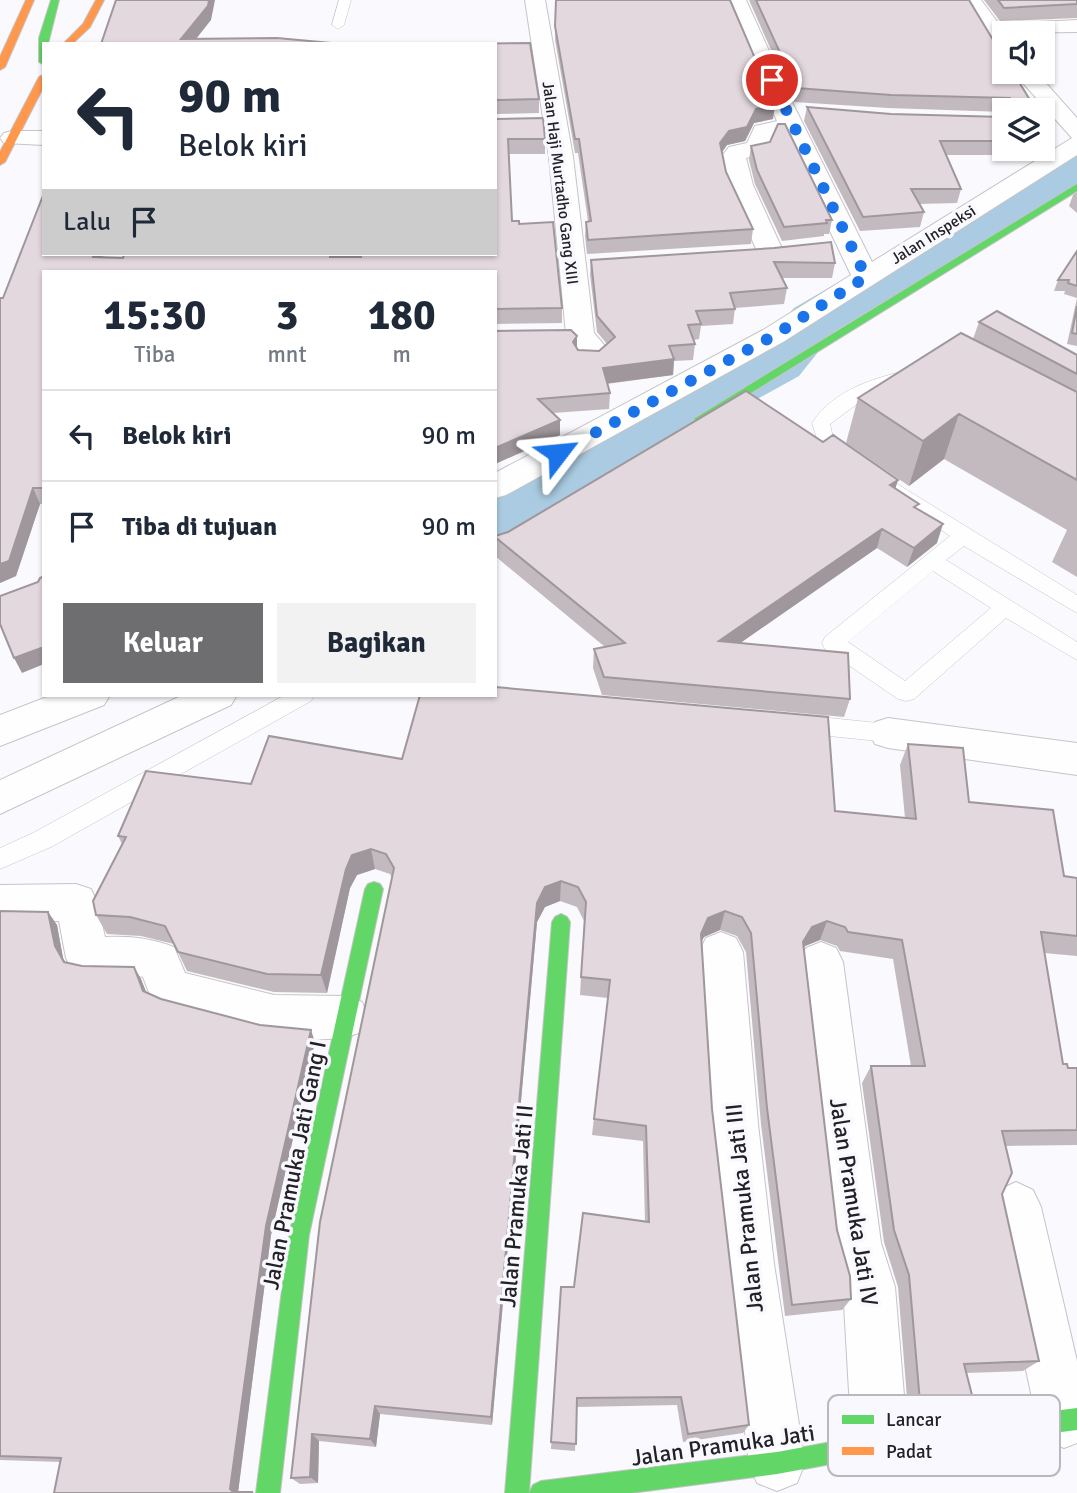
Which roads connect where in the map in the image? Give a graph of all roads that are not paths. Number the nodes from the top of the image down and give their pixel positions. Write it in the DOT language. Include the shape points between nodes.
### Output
graph roads {
  1 [pos="55,0"];
  2 [pos="100,0"];
  3 [pos="345,0"];
  4 [pos="536,0"];
  5 [pos="736,0"];
  6 [pos="971,0"];
  7 [pos="27,7"];
  8 [pos="71,19"];
  9 [pos="338,25"];
  10 [pos="1077,26"];
  11 [pos="992,29"];
  12 [pos="1055,30"];
  13 [pos="42,42"];
  14 [pos="61,42"];
  15 [pos="70,42"];
  16 [pos="0,67"];
  17 [pos="42,81"];
  18 [pos="1033,84"];
  19 [pos="796,116"];
  20 [pos="1061,123"];
  21 [pos="12,138"];
  22 [pos="42,138"];
  23 [pos="1077,144"];
  24 [pos="0,162"];
  25 [pos="1077,187"];
  26 [pos="798,250"];
  27 [pos="866,277"];
  28 [pos="575,343"];
  29 [pos="923,367"];
  30 [pos="682,430"];
  31 [pos="497,486"];
  32 [pos="963,536"];
  33 [pos="932,561"];
  34 [pos="1077,605"];
  35 [pos="1005,607"];
  36 [pos="1077,652"];
  37 [pos="86,697"];
  38 [pos="214,697"];
  39 [pos="299,697"];
  40 [pos="779,722"];
  41 [pos="0,731"];
  42 [pos="888,733"];
  43 [pos="1077,759"];
  44 [pos="0,798"];
  45 [pos="0,859"];
  46 [pos="374,889"];
  47 [pos="0,903"];
  48 [pos="561,922"];
  49 [pos="721,952"];
  50 [pos="821,962"];
  51 [pos="346,1017"];
  52 [pos="1016,1207"];
  53 [pos="877,1395"];
  54 [pos="1071,1420"];
  55 [pos="828,1454"];
  56 [pos="777,1463"];
  57 [pos="268,1493"];
  58 [pos="517,1493"];
  59 [pos="541,1493"];
  1 -- 13 [label="street"];
  2 -- 15 [label="street" via="81,34"];
  3 -- 9 [label="lane"];
  4 -- 28 [label="street, Jalan Haji Murtadho Gang XIII" via="530,44 544,123 586,265"];
  5 -- 19 [label="street"];
  6 -- 11 [label="street"];
  7 -- 16 [label="street"];
  8 -- 14 [label="street"];
  10 -- 12 [label="street"];
  17 -- 21 [label="street"];
  18 -- 20 [label="street"];
  19 -- 26 [label="street"];
  19 -- 26 [label="street" via="762,131 758,149 733,157 740,185"];
  21 -- 22 [label="street"];
  21 -- 24 [label="street"];
  23 -- 27 [label="street, Jalan Inspeksi"];
  25 -- 30 [label="street"];
  26 -- 27 [label="street"];
  27 -- 31 [label="street, Jalan Inspeksi" via="773,336"];
  29 -- 32 [label="lane" via="903,379 879,383 827,414 821,423 823,435"];
  32 -- 33 [label="lane"];
  32 -- 34 [label="lane"];
  33 -- 35 [label="lane"];
  33 -- 35 [label="lane" via="833,643 906,693"];
  35 -- 36 [label="lane"];
  37 -- 41 [label="street"];
  38 -- 44 [label="street"];
  39 -- 45 [label="lane"];
  40 -- 42 [label="lane"];
  42 -- 43 [label="street"];
  46 -- 51 [label="street, Jalan Pramuka Jati Gang I"];
  47 -- 51 [label="street" via="75,902 88,958 134,955 159,961 169,989 274,1016"];
  48 -- 58 [label="street, Jalan Pramuka Jati II"];
  49 -- 56 [label="street, Jalan Pramuka Jati III" via="749,1264"];
  50 -- 53 [label="street, Jalan Pramuka Jati IV" via="856,1243 869,1287"];
  51 -- 57 [label="street, Jalan Pramuka Jati Gang I" via="299,1235"];
  52 -- 54 [label="street"];
  55 -- 56 [label="street, Jalan Pramuka Jati"];
  56 -- 59 [label="street, Jalan Pramuka Jati"];
}
